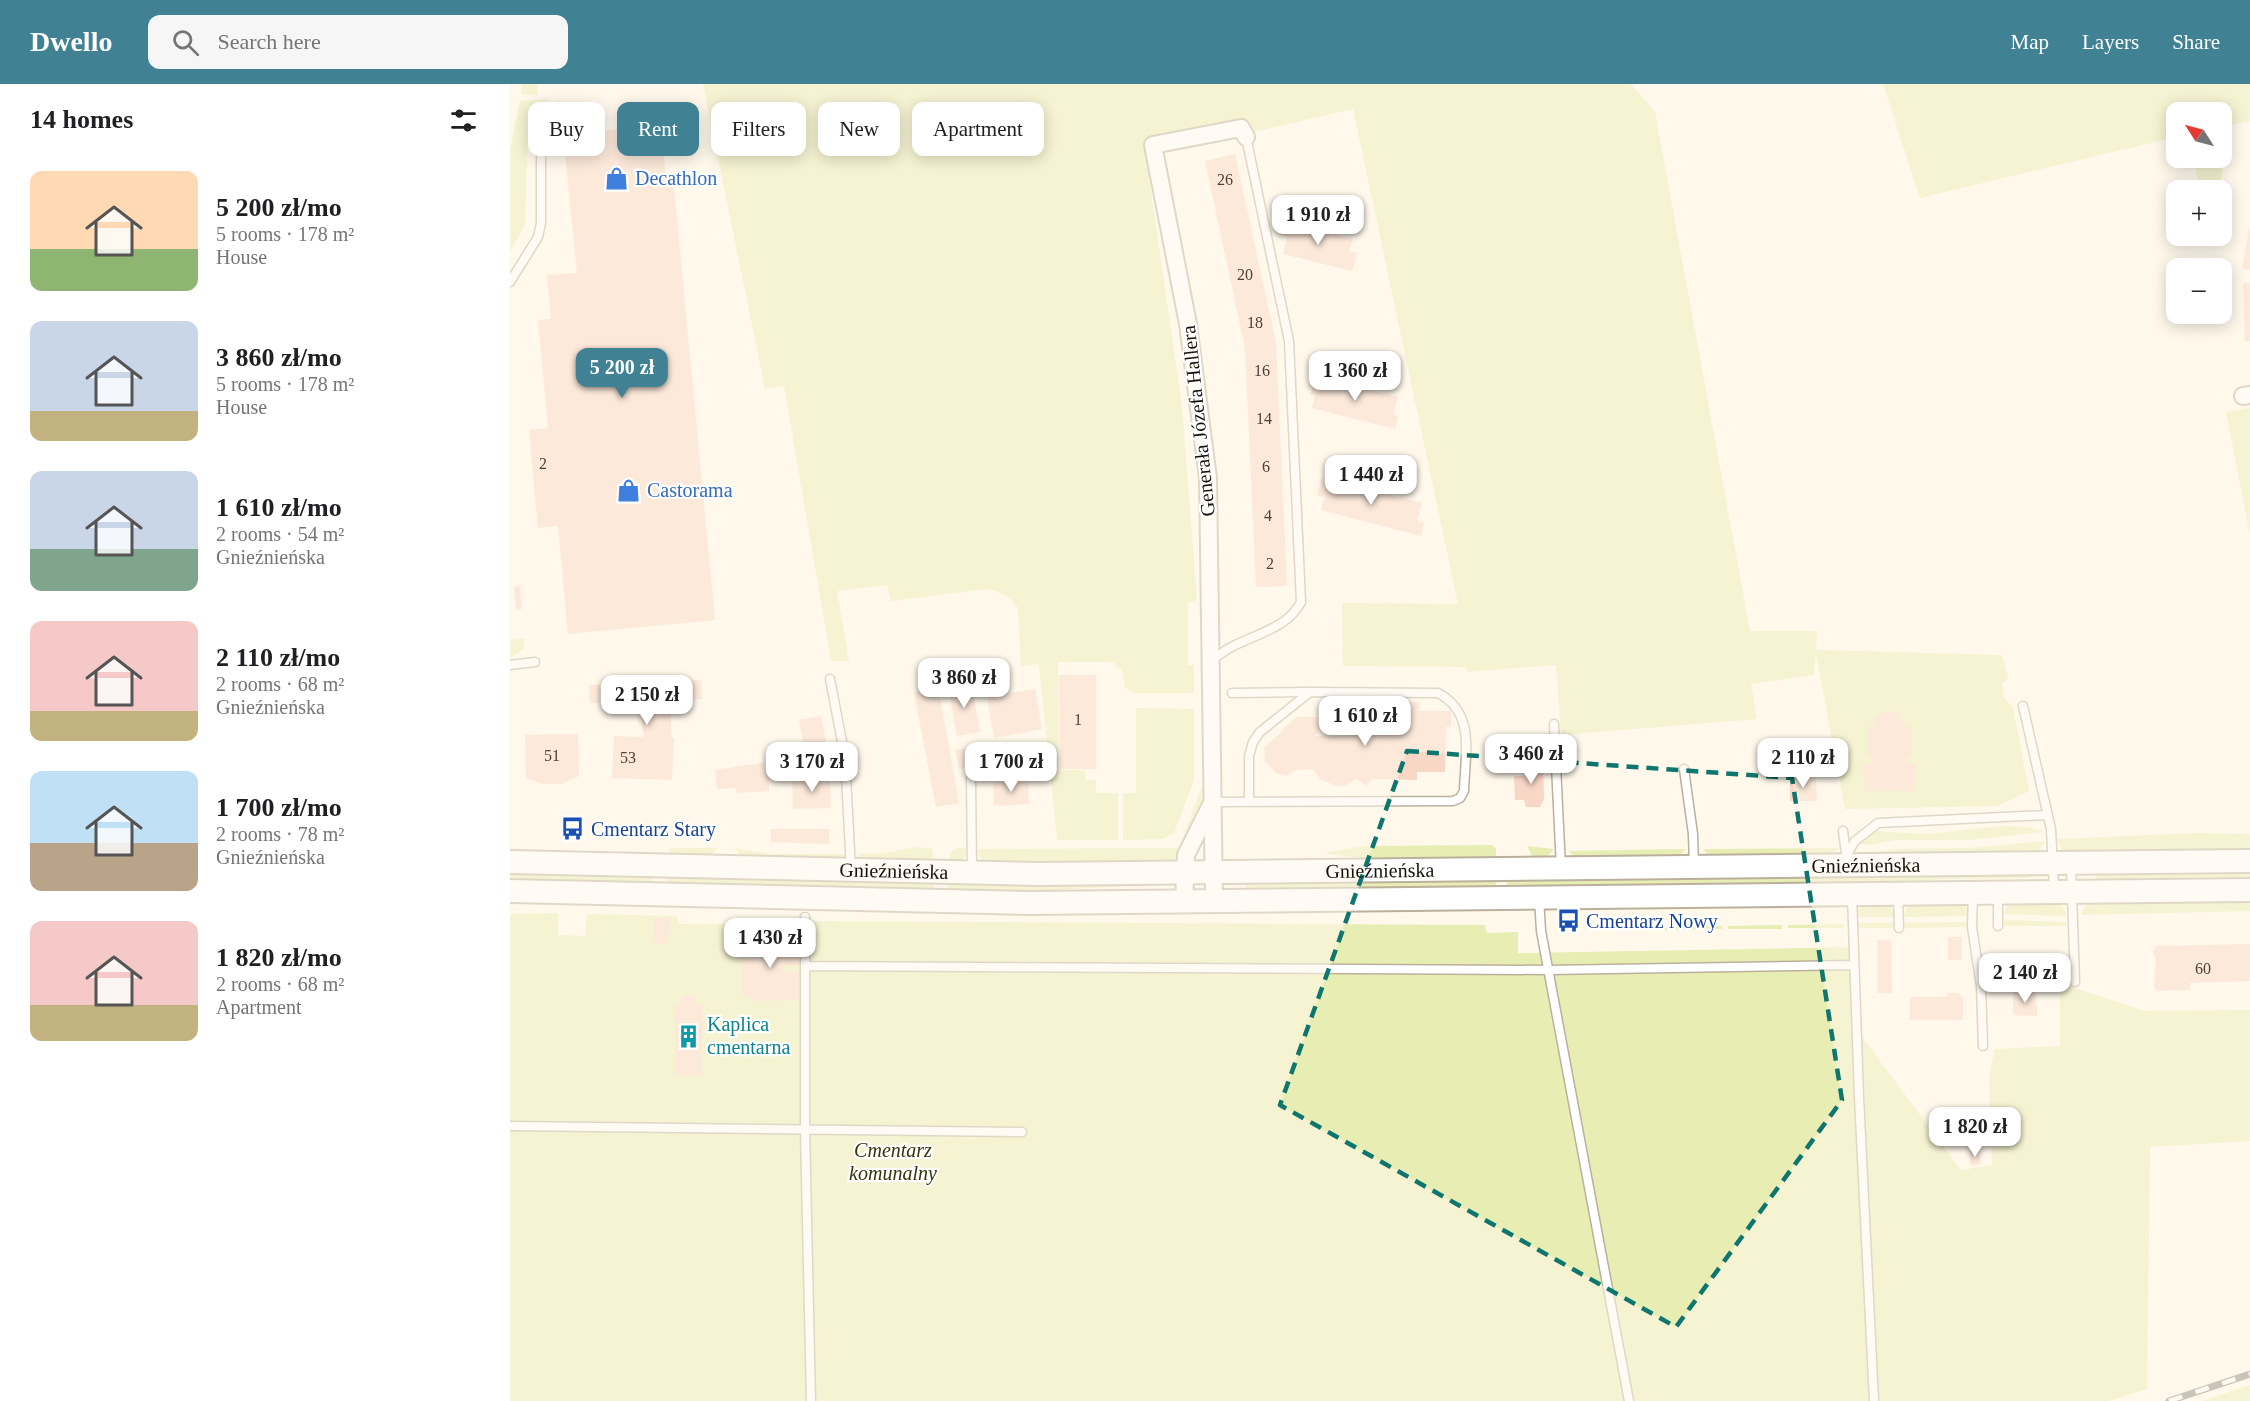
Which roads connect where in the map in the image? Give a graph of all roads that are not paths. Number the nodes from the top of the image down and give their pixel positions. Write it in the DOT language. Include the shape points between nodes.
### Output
graph roads {
  1 [pos="1246,137"];
  2 [pos="541,156"];
  3 [pos="510,282"];
  4 [pos="535,662"];
  5 [pos="1211,662"];
  6 [pos="510,665"];
  7 [pos="830,679"];
  8 [pos="1310,692"];
  9 [pos="1232,693"];
  10 [pos="2023,706"];
  11 [pos="1554,724"];
  12 [pos="1684,769"];
  13 [pos="971,779"];
  14 [pos="1249,801"];
  15 [pos="1213,802"];
  16 [pos="2047,815"];
  17 [pos="1843,831"];
  18 [pos="1846,861"];
  19 [pos="2250,861"];
  20 [pos="510,862"];
  21 [pos="2062,864"];
  22 [pos="1694,867"];
  23 [pos="1561,868"];
  24 [pos="851,870"];
  25 [pos="1184,872"];
  26 [pos="1214,872"];
  27 [pos="972,873"];
  28 [pos="2250,890"];
  29 [pos="510,891"];
  30 [pos="1973,893"];
  31 [pos="1998,893"];
  32 [pos="2063,893"];
  33 [pos="1852,894"];
  34 [pos="1898,894"];
  35 [pos="1539,898"];
  36 [pos="1214,901"];
  37 [pos="1184,902"];
  38 [pos="805,917"];
  39 [pos="1998,926"];
  40 [pos="1899,928"];
  41 [pos="1854,965"];
  42 [pos="805,966"];
  43 [pos="1548,970"];
  44 [pos="2075,982"];
  45 [pos="1983,1046"];
  46 [pos="510,1126"];
  47 [pos="805,1130"];
  48 [pos="1022,1132"];
  49 [pos="811,1401"];
  50 [pos="1629,1401"];
  51 [pos="1874,1401"];
  1 -- 5 [label="lane" via="1289,341 1301,602 1288,621 1232,645"];
  1 -- 5 [label="street, Generała Józefa Hallera" via="1241,128 1153,145 1188,324 1208,478"];
  2 -- 3 [label="lane" via="538,237"];
  4 -- 6 [label="lane"];
  5 -- 15 [label="street, Generała Józefa Hallera"];
  7 -- 24 [label="lane" via="844,757"];
  8 -- 9 [label="lane"];
  8 -- 14 [label="lane" via="1253,742 1248,756"];
  8 -- 14 [label="lane" via="1438,693 1452,700 1462,713 1465,727 1464,791 1453,801"];
  10 -- 16 [label="lane"];
  11 -- 23 [label="lane"];
  12 -- 22 [label="lane"];
  13 -- 27 [label="lane"];
  14 -- 15 [label="lane"];
  15 -- 25 [label="street, Generała Józefa Hallera" via="1186,855"];
  15 -- 26 [label="street, Generała Józefa Hallera"];
  16 -- 18 [label="lane" via="1878,823 1859,836"];
  16 -- 21 [label="lane"];
  17 -- 18 [label="lane"];
  18 -- 21 [label="main road, Gnieźnieńska"];
  18 -- 22 [label="main road, Gnieźnieńska"];
  19 -- 21 [label="main road, Gnieźnieńska"];
  20 -- 24 [label="main road, Gnieźnieńska"];
  21 -- 32 [label="lane"];
  21 -- 32 [label="lane"];
  22 -- 23 [label="main road, Gnieźnieńska"];
  23 -- 26 [label="main road, Gnieźnieńska"];
  24 -- 27 [label="main road, Gnieźnieńska"];
  25 -- 26 [label="main road, Gnieźnieńska"];
  25 -- 27 [label="main road, Gnieźnieńska"];
  25 -- 37 [label="street, Generała Józefa Hallera"];
  26 -- 36 [label="street, Generała Józefa Hallera"];
  28 -- 32 [label="main road, Gnieźnieńska"];
  29 -- 37 [label="main road, Gnieźnieńska" via="1002,903"];
  30 -- 31 [label="main road, Gnieźnieńska"];
  30 -- 34 [label="main road, Gnieźnieńska"];
  30 -- 45 [label="lane" via="1972,927 1981,986"];
  31 -- 32 [label="main road, Gnieźnieńska"];
  31 -- 39 [label="lane"];
  32 -- 44 [label="lane"];
  33 -- 34 [label="main road, Gnieźnieńska"];
  33 -- 35 [label="main road, Gnieźnieńska"];
  33 -- 41 [label="lane"];
  34 -- 40 [label="lane"];
  35 -- 36 [label="main road, Gnieźnieńska"];
  35 -- 43 [label="lane"];
  36 -- 37 [label="main road, Gnieźnieńska"];
  38 -- 42 [label="lane"];
  41 -- 43 [label="lane"];
  41 -- 51 [label="lane"];
  42 -- 43 [label="lane"];
  42 -- 47 [label="lane"];
  43 -- 50 [label="lane"];
  46 -- 47 [label="lane"];
  47 -- 48 [label="lane"];
  47 -- 49 [label="lane"];
}
